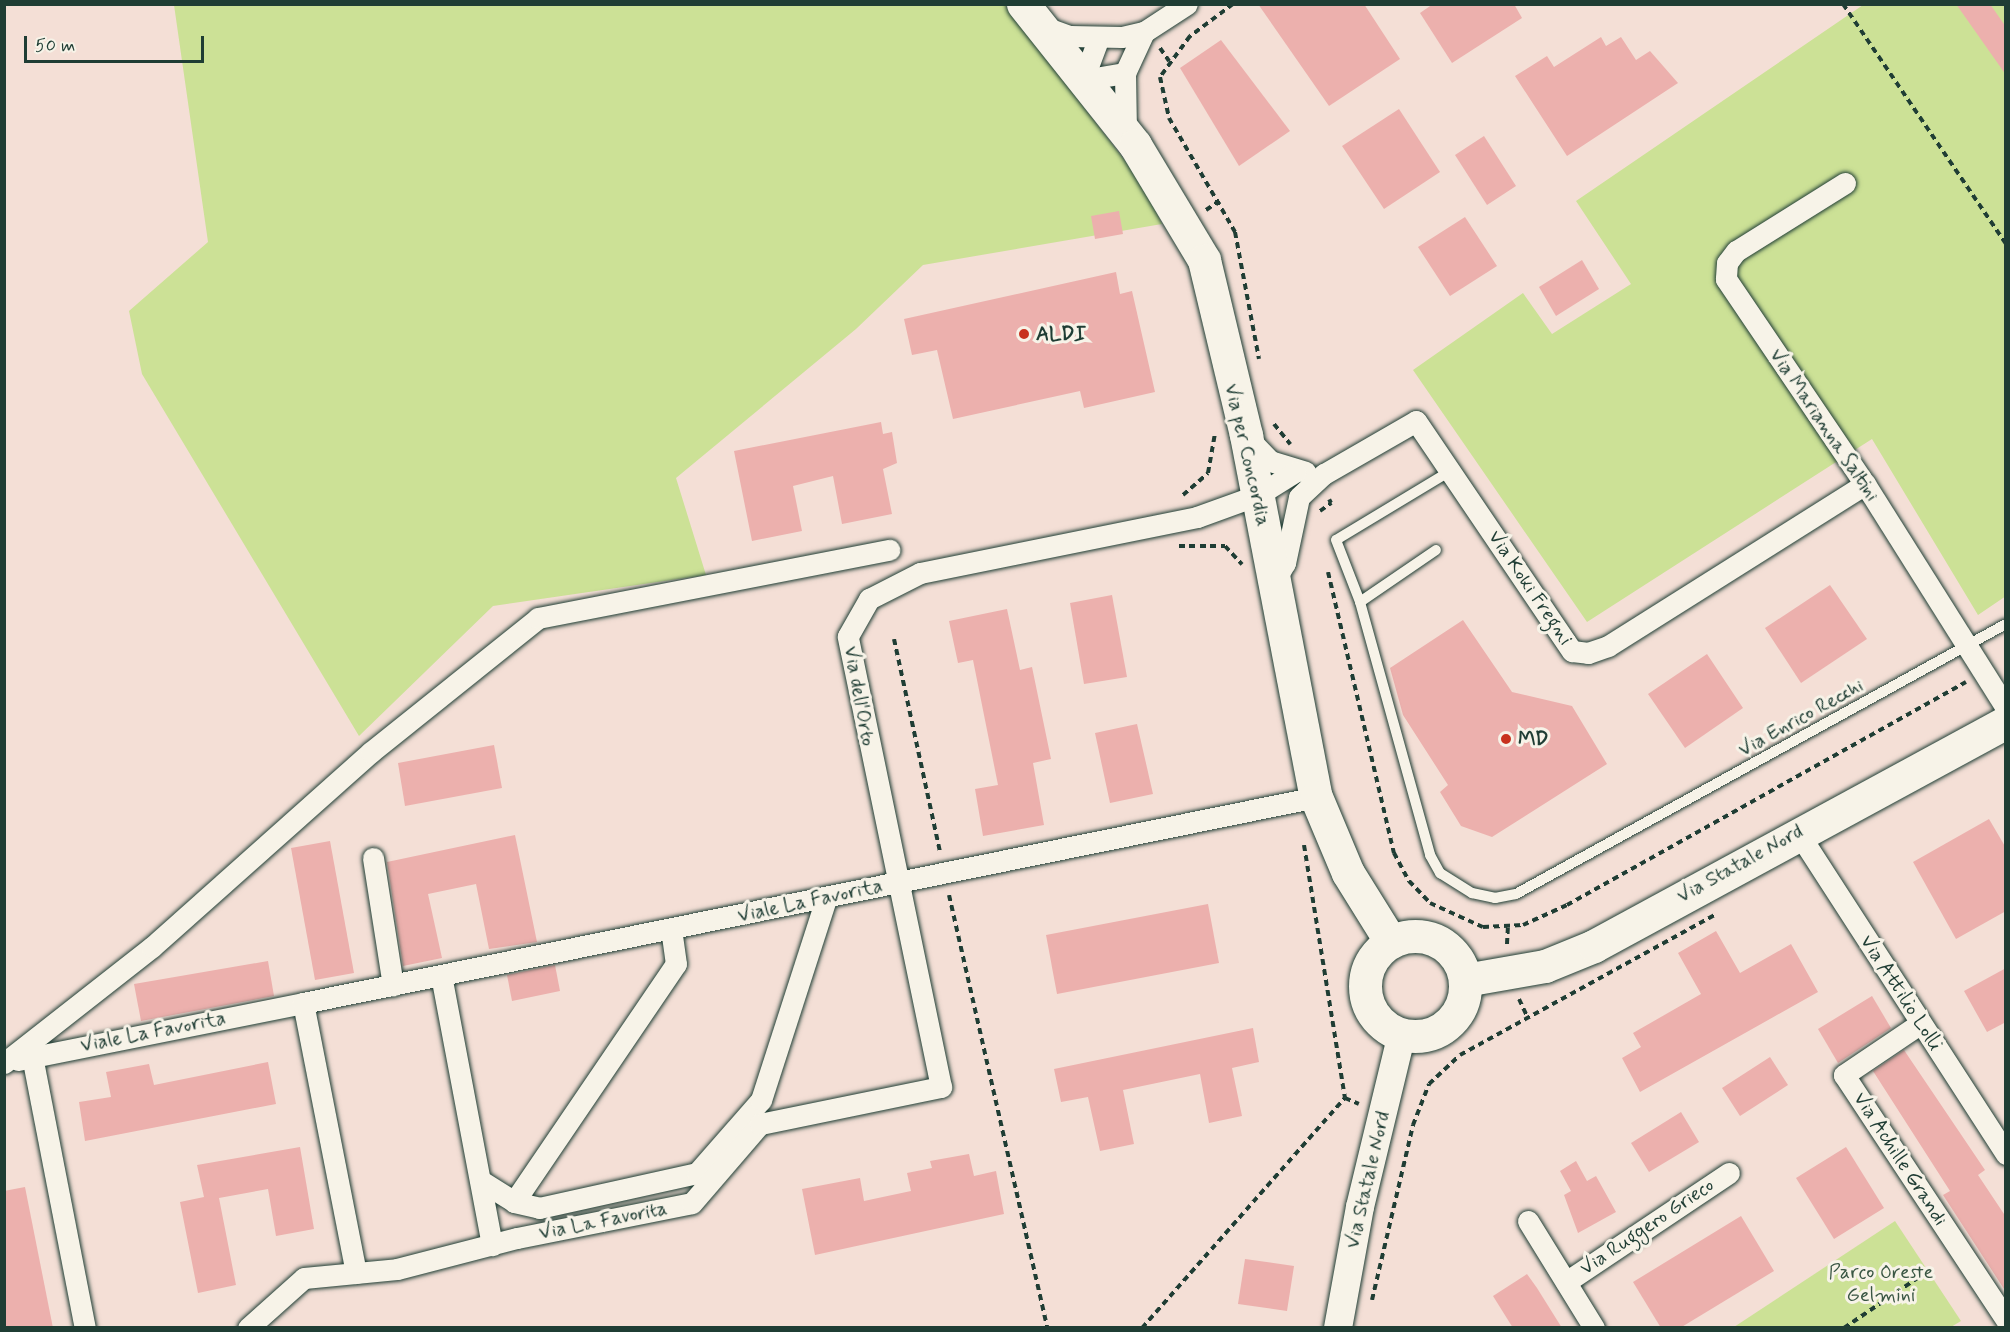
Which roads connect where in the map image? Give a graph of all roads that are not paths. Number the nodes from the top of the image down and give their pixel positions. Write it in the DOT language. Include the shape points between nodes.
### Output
graph roads {
  1 [pos="1187,4"];
  2 [pos="1031,15"];
  3 [pos="1144,32"];
  4 [pos="1099,37"];
  5 [pos="1125,73"];
  6 [pos="1083,80"];
  7 [pos="1127,135"];
  8 [pos="1845,183"];
  9 [pos="1244,427"];
  10 [pos="1452,470"];
  11 [pos="1312,475"];
  12 [pos="1865,484"];
  13 [pos="1258,495"];
  14 [pos="1299,497"];
  15 [pos="889,550"];
  16 [pos="1436,550"];
  17 [pos="1261,575"];
  18 [pos="1360,602"];
  19 [pos="2006,624"];
  20 [pos="1967,646"];
  21 [pos="2006,708"];
  22 [pos="2006,723"];
  23 [pos="1307,799"];
  24 [pos="1797,831"];
  25 [pos="373,858"];
  26 [pos="897,884"];
  27 [pos="826,899"];
  28 [pos="671,929"];
  29 [pos="1391,942"];
  30 [pos="441,975"];
  31 [pos="1465,981"];
  32 [pos="393,985"];
  33 [pos="303,1003"];
  34 [pos="1921,1023"];
  35 [pos="1402,1034"];
  36 [pos="32,1056"];
  37 [pos="4,1063"];
  38 [pos="941,1087"];
  39 [pos="2006,1154"];
  40 [pos="1729,1173"];
  41 [pos="481,1181"];
  42 [pos="514,1202"];
  43 [pos="1528,1221"];
  44 [pos="492,1245"];
  45 [pos="356,1273"];
  46 [pos="1566,1282"];
  47 [pos="2006,1320"];
  48 [pos="85,1328"];
  49 [pos="248,1328"];
  50 [pos="1338,1328"];
  51 [pos="1594,1328"];
  1 -- 3 [label="street"];
  2 -- 4 [label="street" via="1070,36"];
  2 -- 6 [label="main road, Via per Concordia"];
  3 -- 4 [label="street"];
  3 -- 5 [label="street"];
  4 -- 6 [label="street"];
  5 -- 6 [label="street"];
  5 -- 7 [label="street"];
  6 -- 7 [label="main road, Via per Concordia"];
  7 -- 9 [label="main road, Via per Concordia" via="1204,260"];
  8 -- 12 [label="street, Via Marianna Saltini" via="1736,251 1727,263 1726,279"];
  9 -- 11 [label="street" via="1270,461"];
  9 -- 13 [label="main road, Via per Concordia"];
  10 -- 11 [label="street, Via Koki Fregni" via="1416,421"];
  10 -- 12 [label="street, Via Koki Fregni" via="1556,632 1572,651 1588,653"];
  10 -- 18 [label="lane, Via Enrico Recchi" via="1336,540"];
  11 -- 13 [label="street"];
  11 -- 14 [label="street, Via Koki Fregni"];
  12 -- 20 [label="street, Via Marianna Saltini"];
  13 -- 14 [label="street"];
  13 -- 17 [label="main road, Via per Concordia"];
  13 -- 26 [label="street, Via dell'Orto" via="1170,523 920,573 869,599 848,636"];
  14 -- 17 [label="street" via="1285,563"];
  15 -- 37 [label="street" via="538,618 371,752 125,970"];
  16 -- 18 [label="lane"];
  17 -- 23 [label="main road, Via per Concordia"];
  18 -- 20 [label="lane, Via Enrico Recchi" via="1415,812 1440,873 1472,893 1495,898 1516,894"];
  19 -- 20 [label="lane, Via Enrico Recchi"];
  20 -- 21 [label="street, Via Marianna Saltini"];
  22 -- 24 [label="main road, Via Statale Nord"];
  23 -- 26 [label="street, Viale La Favorita"];
  23 -- 29 [label="main road, Via per Concordia"];
  24 -- 31 [label="main road, Via Statale Nord" via="1594,946 1545,966"];
  24 -- 34 [label="street, Via Attilio Lolli"];
  25 -- 32 [label="street"];
  26 -- 27 [label="street, Viale La Favorita"];
  26 -- 38 [label="street, Via dell'Orto"];
  27 -- 28 [label="street, Viale La Favorita"];
  27 -- 42 [label="street" via="762,1100 697,1173 539,1208"];
  28 -- 30 [label="street, Viale La Favorita"];
  28 -- 42 [label="street" via="676,964"];
  29 -- 31 [label="main road" via="1423,936 1438,942 1451,951"];
  29 -- 35 [label="main road" via="1369,967 1367,1000 1374,1015"];
  30 -- 32 [label="street, Viale La Favorita"];
  30 -- 41 [label="street"];
  31 -- 35 [label="main road" via="1453,1020 1429,1034"];
  32 -- 33 [label="street, Viale La Favorita"];
  33 -- 36 [label="street, Viale La Favorita"];
  33 -- 45 [label="street"];
  34 -- 39 [label="street, Via Attilio Lolli"];
  34 -- 47 [label="street, Via Achille Grandi" via="1844,1075"];
  35 -- 50 [label="main road, Via Statale Nord"];
  36 -- 37 [label="street, Viale La Favorita"];
  36 -- 48 [label="street"];
  38 -- 44 [label="street, Via La Favorita" via="760,1124 692,1203"];
  40 -- 46 [label="street, Via Ruggero Grieco"];
  41 -- 42 [label="street"];
  41 -- 44 [label="street"];
  43 -- 46 [label="street"];
  44 -- 45 [label="street, Via La Favorita" via="397,1269"];
  45 -- 49 [label="street, Via La Favorita" via="304,1278"];
  46 -- 51 [label="street"];
}
